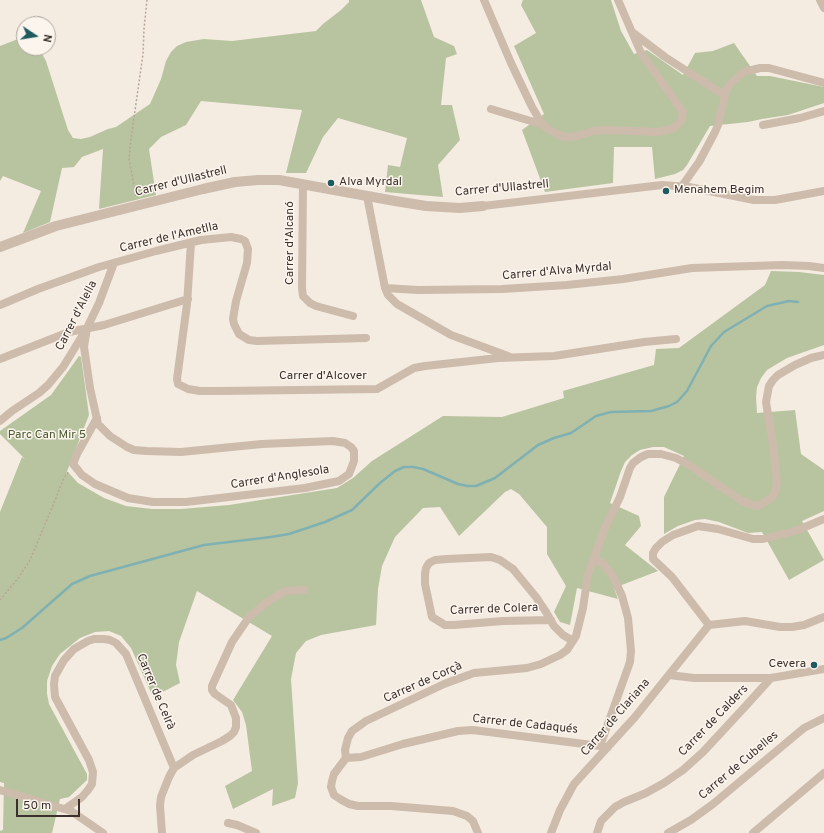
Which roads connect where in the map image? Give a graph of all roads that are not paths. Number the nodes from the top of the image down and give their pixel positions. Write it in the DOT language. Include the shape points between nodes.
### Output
graph roads {
  1 [pos="484,0"];
  2 [pos="618,0"];
  3 [pos="820,0"];
  4 [pos="824,8"];
  5 [pos="632,32"];
  6 [pos="824,83"];
  7 [pos="724,95"];
  8 [pos="491,109"];
  9 [pos="824,111"];
  10 [pos="544,125"];
  11 [pos="763,125"];
  12 [pos="303,184"];
  13 [pos="682,186"];
  14 [pos="824,191"];
  15 [pos="367,196"];
  16 [pos="483,206"];
  17 [pos="191,243"];
  18 [pos="0,247"];
  19 [pos="114,263"];
  20 [pos="824,268"];
  21 [pos="385,288"];
  22 [pos="188,299"];
  23 [pos="0,305"];
  24 [pos="353,316"];
  25 [pos="87,328"];
  26 [pos="366,338"];
  27 [pos="676,339"];
  28 [pos="824,355"];
  29 [pos="514,358"];
  30 [pos="0,359"];
  31 [pos="97,418"];
  32 [pos="0,421"];
  33 [pos="824,519"];
  34 [pos="594,558"];
  35 [pos="304,590"];
  36 [pos="824,617"];
  37 [pos="551,620"];
  38 [pos="709,625"];
  39 [pos="573,641"];
  40 [pos="824,668"];
  41 [pos="669,675"];
  42 [pos="771,678"];
  43 [pos="824,718"];
  44 [pos="604,746"];
  45 [pos="346,758"];
  46 [pos="174,768"];
  47 [pos="824,773"];
  48 [pos="0,790"];
  49 [pos="65,809"];
  50 [pos="228,823"];
  51 [pos="103,833"];
  52 [pos="162,833"];
  53 [pos="256,833"];
  54 [pos="478,833"];
  55 [pos="551,833"];
  56 [pos="597,833"];
  57 [pos="668,833"];
  58 [pos="753,833"];
  1 -- 10 [label="street" via="532,107"];
  2 -- 5 [label="street"];
  3 -- 4 [label="street"];
  5 -- 7 [label="street"];
  5 -- 10 [label="street" via="649,66 680,106 682,117 679,124 668,131 605,130 564,137"];
  6 -- 7 [label="street" via="781,70 760,68 744,72 730,83"];
  7 -- 13 [label="street" via="715,132"];
  8 -- 10 [label="street"];
  9 -- 11 [label="street"];
  12 -- 15 [label="street, Carrer d'Ullastrell"];
  12 -- 18 [label="street, Carrer d'Ullastrell" via="268,179 234,182 56,226"];
  12 -- 24 [label="street, Carrer d'Alcanó" via="303,296 316,306"];
  13 -- 14 [label="street, Carrer d'Ullastrell" via="754,200 775,200"];
  13 -- 16 [label="street, Carrer d'Ullastrell" via="656,186"];
  15 -- 16 [label="street, Carrer d'Ullastrell" via="426,206"];
  15 -- 21 [label="street"];
  17 -- 19 [label="street, Carrer de l'Ametlla"];
  17 -- 22 [label="street, Carrer d'Alcover"];
  17 -- 26 [label="street, Carrer de l'Ametlla" via="231,237 241,239 247,244 247,263 233,318 236,329 249,340"];
  19 -- 23 [label="street, Carrer de l'Ametlla" via="64,279"];
  19 -- 25 [label="street, Carrer d'Alella"];
  20 -- 21 [label="street, Carrer d'Alva Myrdal" via="782,265 692,268 623,279 502,289"];
  21 -- 29 [label="street" via="397,304 451,335"];
  22 -- 25 [label="street"];
  22 -- 29 [label="street, Carrer d'Alcover" via="177,379 178,384 188,389 377,389 414,368"];
  25 -- 30 [label="street" via="69,332"];
  25 -- 31 [label="street, Carrer d'Anglesola" via="84,347"];
  25 -- 32 [label="street, Carrer d'Alella" via="63,367 48,385"];
  27 -- 29 [label="street, Carrer d'Alcover" via="554,356"];
  28 -- 34 [label="street" via="811,358 782,372 769,386 766,402 777,484 770,499 758,506 752,505 676,458 648,454 630,468"];
  31 -- 31 [label="street, Carrer d'Anglesola" via="98,424 110,436 134,450 181,452 262,444 333,441 351,447 354,451 354,461 352,469 345,477 324,484 175,503 142,500 119,496 95,484 82,475 73,464"];
  33 -- 38 [label="street" via="798,530 763,539 698,526 662,542 653,553 653,559 672,577"];
  34 -- 39 [label="street, Carrer de Corçà"];
  34 -- 44 [label="street" via="613,576 622,596 628,618 631,650 630,662"];
  35 -- 46 [label="street" via="285,591 249,617 232,642 212,686 215,694 234,711 234,732 222,742 193,755"];
  36 -- 38 [label="street" via="792,627 745,621"];
  37 -- 37 [label="street, Carrer de Colera" via="445,625 432,617 426,568 435,560 447,558 491,557 500,560 513,569"];
  37 -- 39 [label="street, Carrer de Colera" via="562,635"];
  38 -- 41 [label="street, Carrer de Clariana"];
  39 -- 45 [label="street, Carrer de Corçà" via="567,650 541,664 527,668 474,673 444,684 366,722 352,731 348,738"];
  40 -- 42 [label="street"];
  41 -- 42 [label="street" via="694,678"];
  41 -- 44 [label="street, Carrer de Clariana" via="635,717"];
  42 -- 56 [label="street, Carrer de Calders" via="703,752 664,783 615,807 601,821"];
  43 -- 57 [label="street, Carrer de Cubelles" via="804,728 713,804"];
  44 -- 45 [label="street, Carrer de Cadaqués" via="474,730 458,731 361,757"];
  44 -- 55 [label="street, Carrer de Clariana" via="574,784"];
  45 -- 54 [label="street" via="332,781 334,795 340,799 358,806 453,811 473,821"];
  46 -- 49 [label="street, Carrer de Celrà" via="126,654 110,640 88,641 74,649 55,676 55,697 93,772 92,784 88,790"];
  46 -- 52 [label="street" via="161,797"];
  47 -- 58 [label="street"];
  48 -- 49 [label="street"];
  49 -- 51 [label="street"];
  50 -- 53 [label="street"];
}
